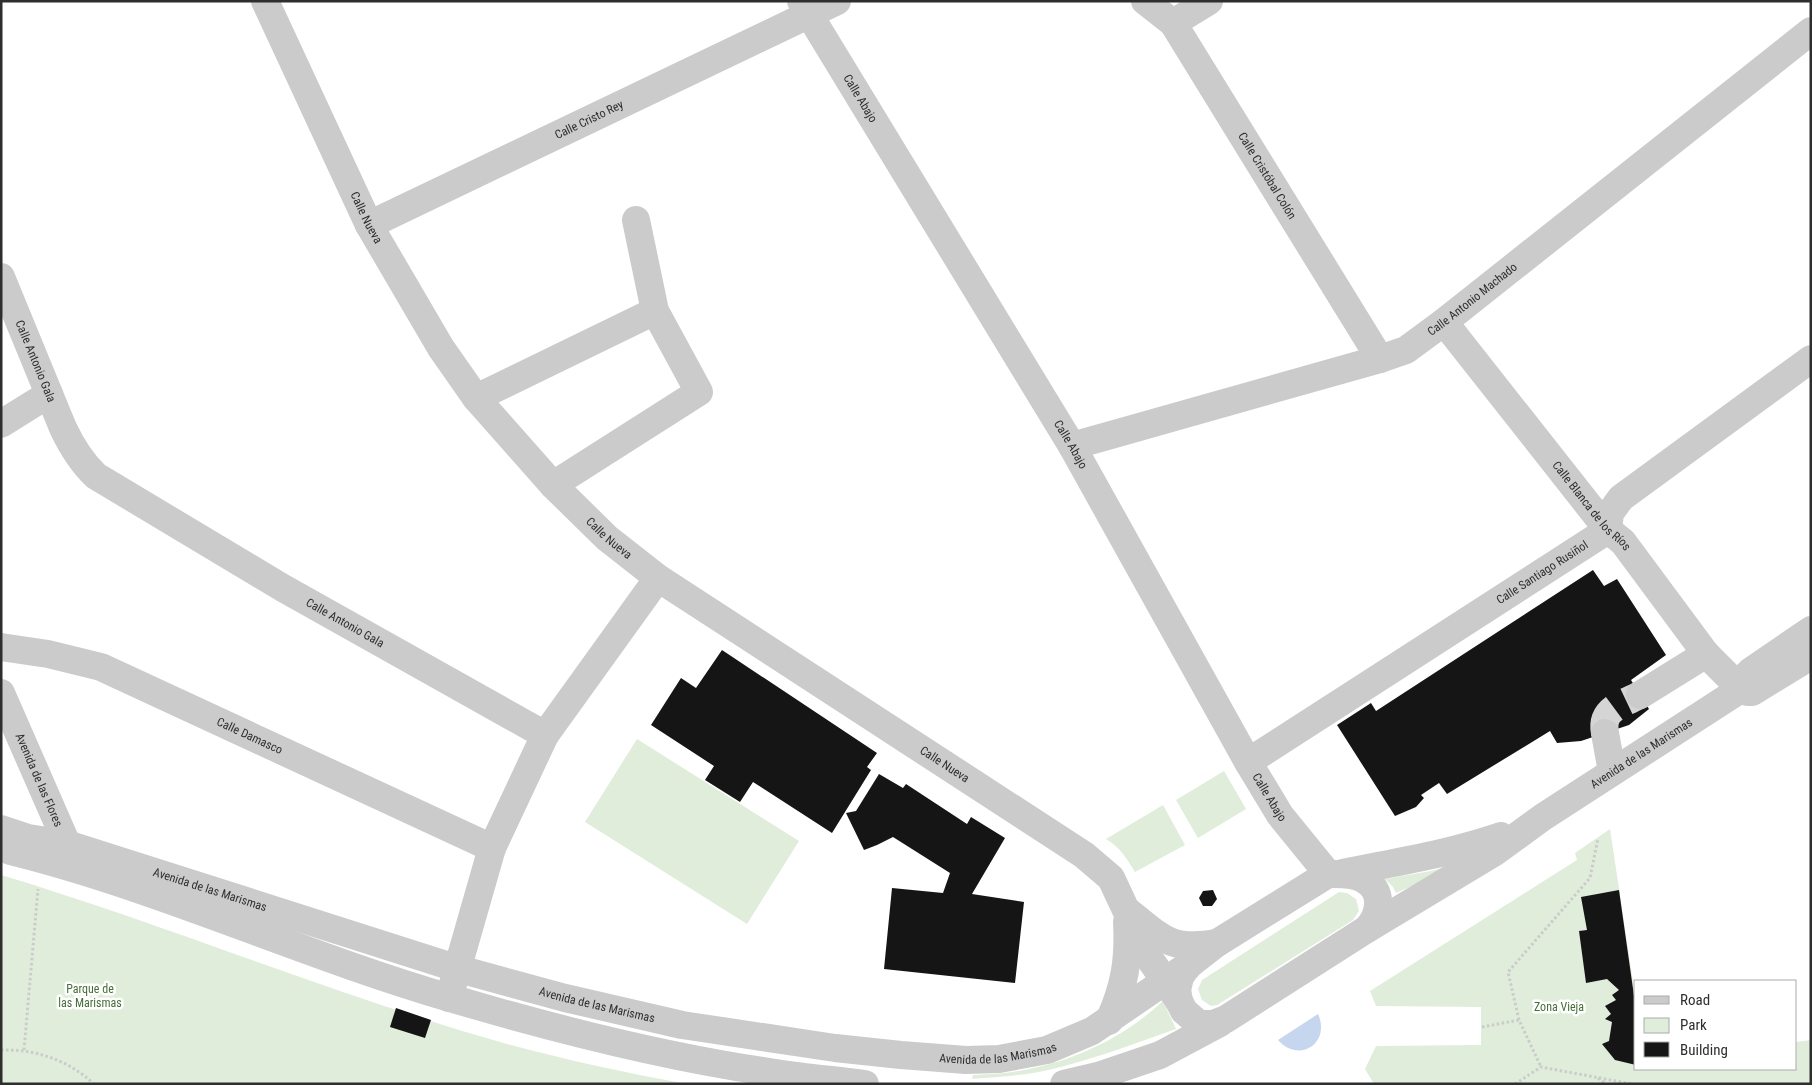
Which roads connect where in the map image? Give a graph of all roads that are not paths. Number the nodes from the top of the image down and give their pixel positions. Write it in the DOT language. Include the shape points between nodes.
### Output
graph roads {
  1 [pos="265,1"];
  2 [pos="837,1"];
  3 [pos="1145,1"];
  4 [pos="1209,1"];
  5 [pos="805,8"];
  6 [pos="1173,23"];
  7 [pos="1811,31"];
  8 [pos="636,220"];
  9 [pos="369,226"];
  10 [pos="1,277"];
  11 [pos="655,311"];
  12 [pos="1444,322"];
  13 [pos="1380,359"];
  14 [pos="1811,359"];
  15 [pos="49,394"];
  16 [pos="476,398"];
  17 [pos="1,424"];
  18 [pos="1072,446"];
  19 [pos="553,485"];
  20 [pos="1608,530"];
  21 [pos="658,578"];
  22 [pos="1811,630"];
  23 [pos="1,647"];
  24 [pos="1706,654"];
  25 [pos="1811,656"];
  26 [pos="1741,689"];
  27 [pos="1,694"];
  28 [pos="1640,695"];
  29 [pos="1606,733"];
  30 [pos="545,735"];
  31 [pos="1248,762"];
  32 [pos="1612,772"];
  33 [pos="1543,817"];
  34 [pos="1,829"];
  35 [pos="492,848"];
  36 [pos="1,849"];
  37 [pos="58,853"];
  38 [pos="1335,874"];
  39 [pos="1126,910"];
  40 [pos="1367,929"];
  41 [pos="1217,943"];
  42 [pos="459,969"];
  43 [pos="1172,991"];
  44 [pos="450,998"];
  45 [pos="1109,1020"];
  46 [pos="1226,1020"];
  47 [pos="865,1084"];
  48 [pos="1064,1084"];
  1 -- 9 [label="street, Calle Nueva"];
  2 -- 5 [label="street, Calle Cristo Rey"];
  3 -- 6 [label="street, Calle Cristóbal Colón"];
  4 -- 6 [label="street"];
  5 -- 9 [label="street, Calle Cristo Rey"];
  5 -- 18 [label="street, Calle Abajo"];
  6 -- 13 [label="street, Calle Cristóbal Colón"];
  7 -- 12 [label="street, Calle Antonio Machado"];
  8 -- 11 [label="street"];
  9 -- 16 [label="street, Calle Nueva" via="441,348"];
  10 -- 15 [label="street, Calle Antonio Gala"];
  11 -- 16 [label="street"];
  11 -- 19 [label="street" via="699,392"];
  12 -- 13 [label="street, Calle Antonio Machado" via="1406,350"];
  12 -- 20 [label="street, Calle Blanca de los Ríos"];
  13 -- 18 [label="street, Calle Antonio Machado"];
  14 -- 20 [label="street" via="1621,498 1610,513"];
  15 -- 17 [label="street"];
  15 -- 30 [label="street, Calle Antonio Gala" via="73,448 96,476 282,588"];
  16 -- 19 [label="street, Calle Nueva"];
  18 -- 31 [label="street, Calle Abajo"];
  19 -- 21 [label="street, Calle Nueva" via="606,538"];
  20 -- 24 [label="street, Calle Blanca de los Ríos" via="1623,542"];
  20 -- 31 [label="street, Calle Santiago Rusiñol"];
  21 -- 30 [label="street"];
  21 -- 39 [label="street, Calle Nueva" via="1084,855 1111,878"];
  22 -- 26 [label="street" via="1751,671 1742,680"];
  23 -- 35 [label="street, Calle Damasco" via="101,667"];
  24 -- 26 [label="street, Calle Blanca de los Ríos"];
  24 -- 28 [label="street"];
  25 -- 26 [label="street" via="1752,692"];
  26 -- 32 [label="street, Avenida de las Marismas"];
  27 -- 37 [label="street, Avenida de las Flores"];
  29 -- 32 [label="street"];
  30 -- 35 [label="street"];
  31 -- 38 [label="street, Calle Abajo" via="1280,814"];
  32 -- 33 [label="street, Avenida de las Marismas"];
  33 -- 38 [label="street, Avenida de las Marismas" via="1472,846"];
  33 -- 40 [label="street, Avenida de las Marismas" via="1495,852"];
  34 -- 37 [label="street, Avenida de las Marismas"];
  35 -- 42 [label="street"];
  36 -- 37 [label="street, Avenida de las Marismas"];
  37 -- 42 [label="street, Avenida de las Marismas"];
  37 -- 44 [label="street, Avenida de las Marismas" via="172,901"];
  38 -- 40 [label="street" via="1362,878 1377,894 1377,914"];
  38 -- 41 [label="street, Avenida de las Marismas"];
  39 -- 41 [label="street, Calle Nueva" via="1156,934 1175,944 1196,947"];
  39 -- 43 [label="street, Calle Nueva" via="1147,954"];
  39 -- 45 [label="street, Calle Nueva" via="1126,972"];
  40 -- 46 [label="street, Avenida de las Marismas"];
  41 -- 43 [label="street, Avenida de las Marismas" via="1190,964"];
  42 -- 44 [label="street"];
  42 -- 45 [label="street, Avenida de las Marismas" via="565,998 682,1024 901,1055 966,1060 1021,1056 1062,1045"];
  43 -- 45 [label="street, Avenida de las Marismas"];
  43 -- 46 [label="street, Calle Nueva" via="1184,1011 1199,1024"];
  44 -- 47 [label="street, Avenida de las Marismas" via="604,1039 688,1057 776,1074"];
  46 -- 48 [label="street" via="1160,1055"];
}
